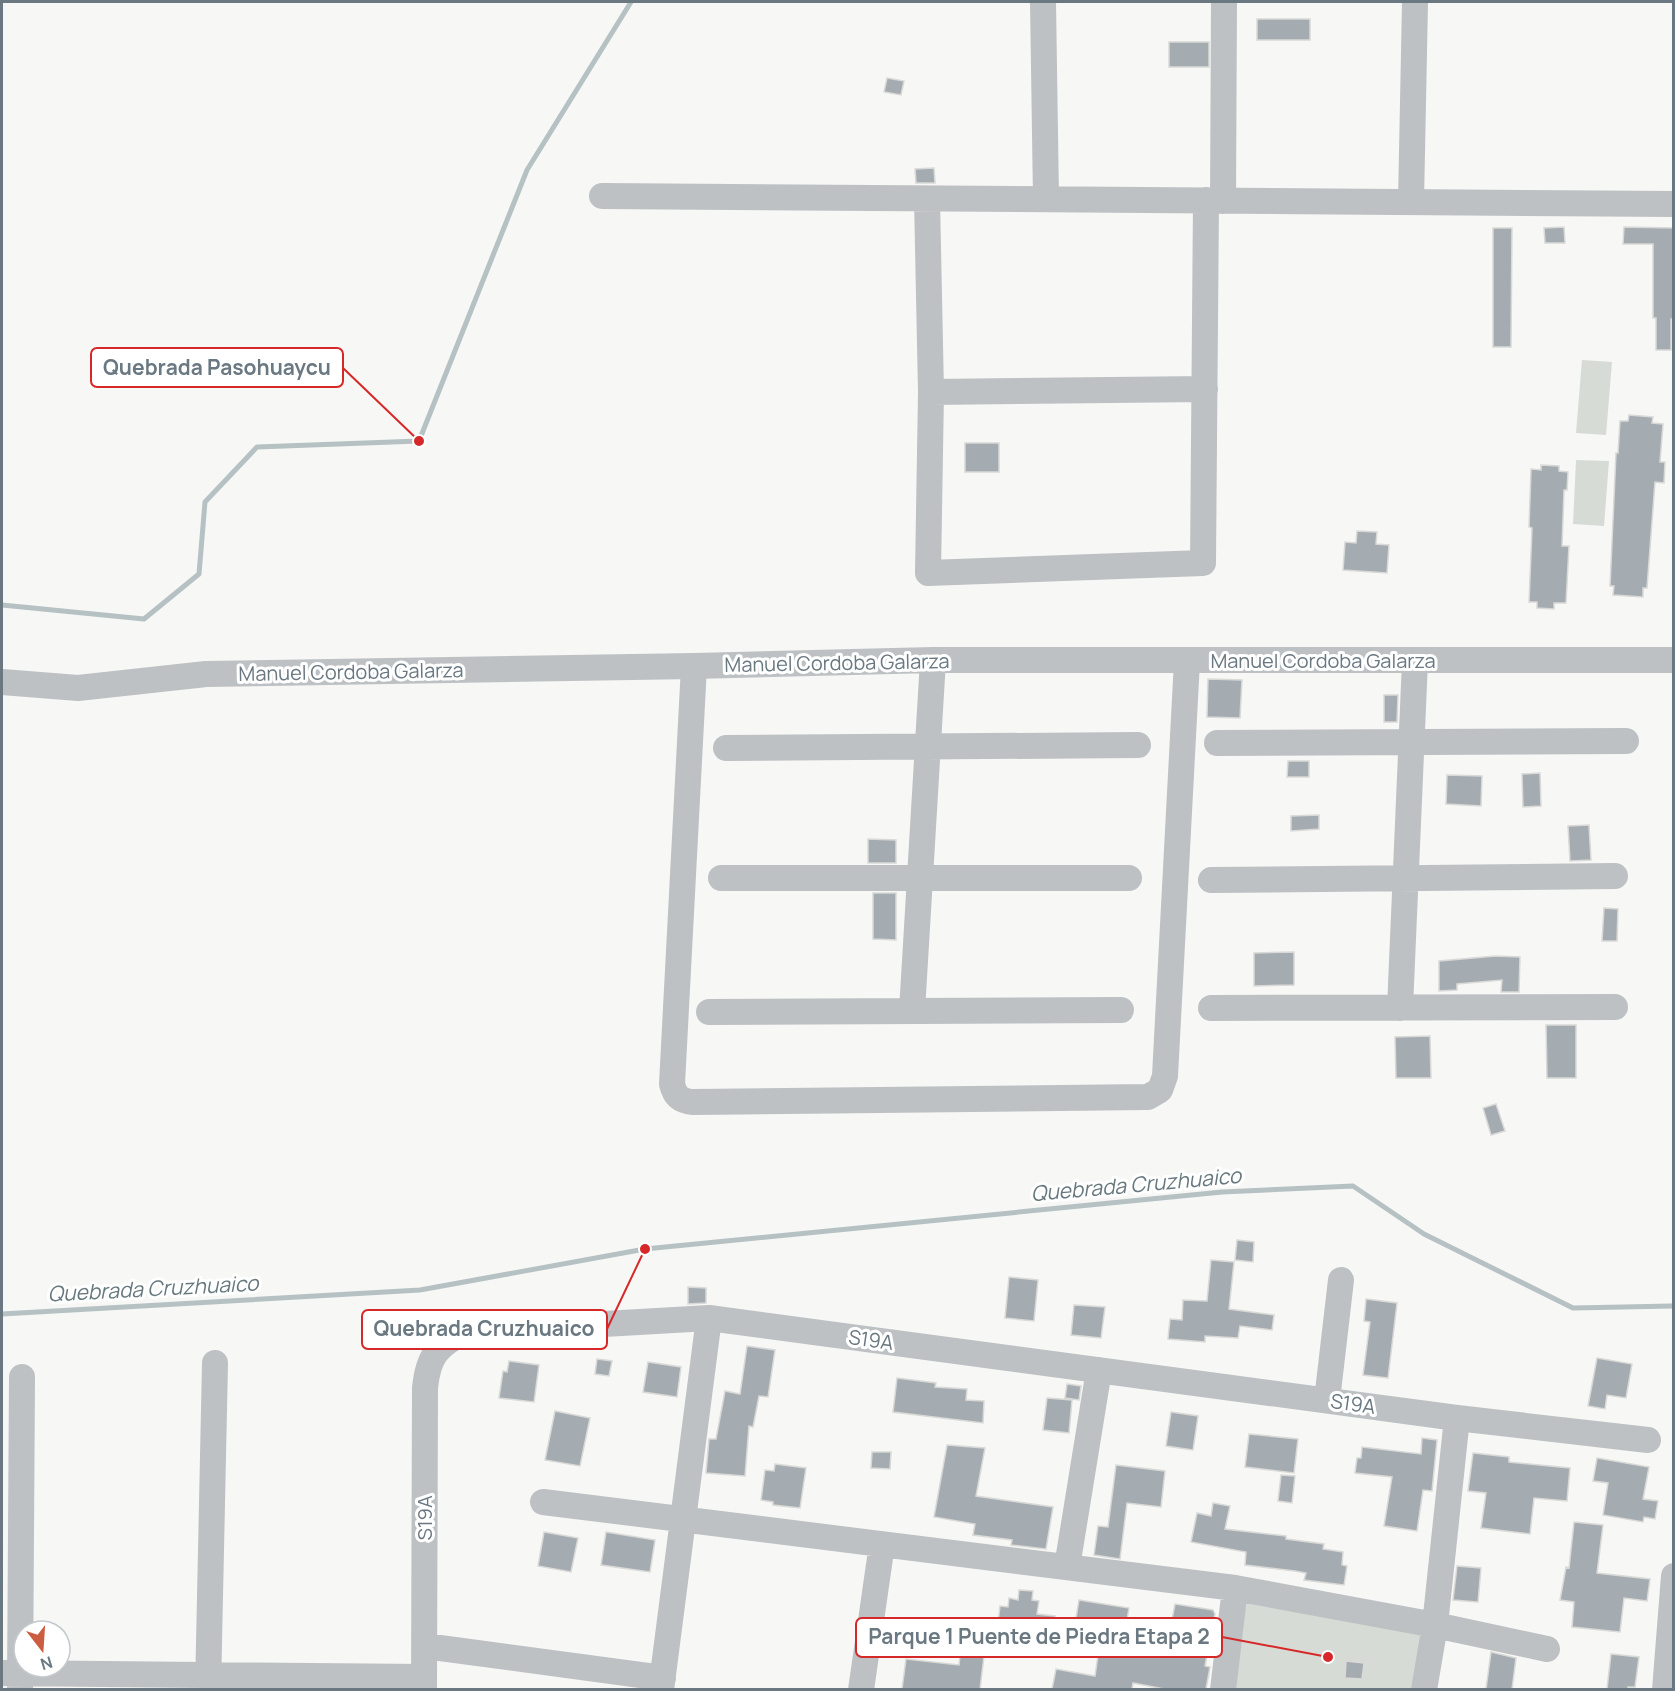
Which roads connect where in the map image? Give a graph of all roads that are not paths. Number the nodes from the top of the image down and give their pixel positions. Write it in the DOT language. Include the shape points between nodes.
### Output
graph roads {
  1 [pos="1043,2"];
  2 [pos="1224,2"];
  3 [pos="1414,2"];
  4 [pos="602,196"];
  5 [pos="927,199"];
  6 [pos="1046,199"];
  7 [pos="1215,201"];
  8 [pos="1411,202"];
  9 [pos="1674,204"];
  10 [pos="1205,389"];
  11 [pos="931,392"];
  12 [pos="933,660"];
  13 [pos="1674,660"];
  14 [pos="1187,661"];
  15 [pos="1415,661"];
  16 [pos="694,666"];
  17 [pos="2,682"];
  18 [pos="1626,741"];
  19 [pos="1412,742"];
  20 [pos="1218,743"];
  21 [pos="1138,745"];
  22 [pos="928,747"];
  23 [pos="726,748"];
  24 [pos="1615,876"];
  25 [pos="721,878"];
  26 [pos="920,878"];
  27 [pos="1129,878"];
  28 [pos="1406,878"];
  29 [pos="1211,880"];
  30 [pos="1615,1007"];
  31 [pos="1210,1008"];
  32 [pos="1401,1008"];
  33 [pos="1121,1010"];
  34 [pos="912,1011"];
  35 [pos="709,1012"];
  36 [pos="1341,1280"];
  37 [pos="709,1318"];
  38 [pos="215,1363"];
  39 [pos="1099,1370"];
  40 [pos="22,1377"];
  41 [pos="1326,1401"];
  42 [pos="1457,1418"];
  43 [pos="1648,1440"];
  44 [pos="543,1502"];
  45 [pos="683,1519"];
  46 [pos="882,1544"];
  47 [pos="1067,1567"];
  48 [pos="1674,1576"];
  49 [pos="1235,1588"];
  50 [pos="16,1619"];
  51 [pos="1436,1624"];
  52 [pos="424,1646"];
  53 [pos="1547,1648"];
  54 [pos="62,1679"];
  55 [pos="208,1682"];
  56 [pos="424,1683"];
  57 [pos="662,1684"];
  58 [pos="861,1689"];
  59 [pos="1223,1689"];
  60 [pos="1424,1689"];
  61 [pos="1665,1689"];
  1 -- 6 [label="street"];
  2 -- 7 [label="street"];
  3 -- 8 [label="street"];
  4 -- 5 [label="street"];
  5 -- 6 [label="street"];
  5 -- 11 [label="street"];
  6 -- 7 [label="street"];
  7 -- 8 [label="street"];
  7 -- 10 [label="street"];
  8 -- 9 [label="street"];
  10 -- 11 [label="street"];
  10 -- 11 [label="street" via="1203,563 928,573"];
  12 -- 14 [label="street, Manuel Cordoba Galarza"];
  12 -- 16 [label="street, Manuel Cordoba Galarza"];
  12 -- 22 [label="street"];
  13 -- 15 [label="street, Manuel Cordoba Galarza"];
  14 -- 15 [label="street, Manuel Cordoba Galarza"];
  14 -- 16 [label="street" via="1165,1076 1155,1094 693,1102 678,1098 672,1084"];
  15 -- 19 [label="street"];
  16 -- 17 [label="street, Manuel Cordoba Galarza" via="206,674 78,688"];
  18 -- 19 [label="street"];
  19 -- 20 [label="street"];
  19 -- 28 [label="street"];
  21 -- 22 [label="street"];
  22 -- 23 [label="street"];
  22 -- 26 [label="street"];
  24 -- 28 [label="street"];
  25 -- 26 [label="street"];
  26 -- 27 [label="street"];
  26 -- 34 [label="street"];
  28 -- 29 [label="street"];
  28 -- 32 [label="street"];
  30 -- 32 [label="street"];
  31 -- 32 [label="street"];
  33 -- 34 [label="street"];
  34 -- 35 [label="street"];
  36 -- 41 [label="street"];
  37 -- 39 [label="street, S19A"];
  37 -- 45 [label="street"];
  37 -- 52 [label="street, S19A" via="465,1332 448,1340 435,1353 427,1369 425,1388"];
  38 -- 55 [label="street"];
  39 -- 41 [label="street, S19A"];
  39 -- 47 [label="street"];
  40 -- 50 [label="street"];
  41 -- 42 [label="street, S19A"];
  42 -- 43 [label="street, S19A"];
  42 -- 51 [label="street"];
  44 -- 45 [label="street"];
  45 -- 46 [label="street"];
  45 -- 57 [label="street"];
  46 -- 47 [label="street"];
  46 -- 58 [label="street"];
  47 -- 49 [label="street"];
  48 -- 61 [label="street"];
  49 -- 51 [label="street"];
  49 -- 59 [label="street"];
  51 -- 53 [label="street"];
  51 -- 60 [label="street"];
  52 -- 56 [label="street, S19A"];
  52 -- 57 [label="street"];
  54 -- 55 [label="street"];
  55 -- 56 [label="street"];
}
